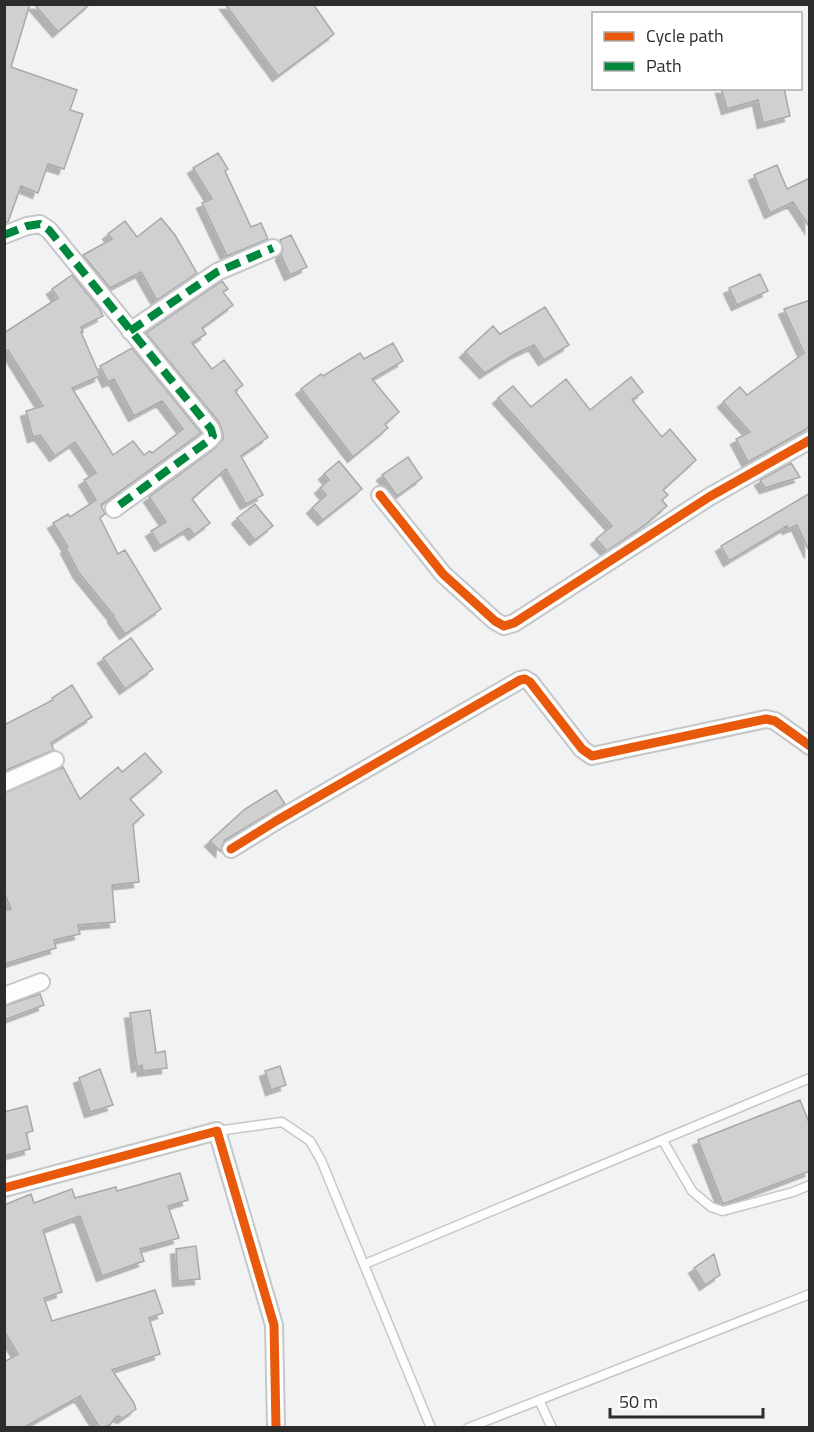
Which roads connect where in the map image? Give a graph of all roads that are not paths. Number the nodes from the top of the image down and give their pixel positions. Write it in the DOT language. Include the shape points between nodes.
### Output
graph roads {
  1 [pos="4,235"];
  2 [pos="273,248"];
  3 [pos="130,331"];
  4 [pos="810,440"];
  5 [pos="380,495"];
  6 [pos="114,509"];
  7 [pos="810,746"];
  8 [pos="55,760"];
  9 [pos="4,783"];
  10 [pos="231,849"];
  11 [pos="41,982"];
  12 [pos="4,996"];
  13 [pos="810,1078"];
  14 [pos="217,1131"];
  15 [pos="663,1141"];
  16 [pos="810,1185"];
  17 [pos="4,1188"];
  18 [pos="364,1264"];
  19 [pos="810,1294"];
  20 [pos="539,1400"];
  21 [pos="276,1428"];
  22 [pos="431,1428"];
  23 [pos="468,1428"];
  24 [pos="552,1428"];
  1 -- 3 [label="street" via="40,224"];
  2 -- 3 [label="street" via="217,272"];
  3 -- 6 [label="street" via="213,436"];
  4 -- 5 [label="street" via="709,497 504,626 443,574"];
  7 -- 10 [label="street" via="775,721 766,719 592,756 525,679"];
  8 -- 9 [label="street"];
  11 -- 12 [label="street"];
  13 -- 15 [label="lane"];
  14 -- 17 [label="street"];
  14 -- 18 [label="lane" via="282,1122 310,1141"];
  14 -- 21 [label="street" via="274,1324"];
  15 -- 16 [label="lane" via="693,1191 711,1207 723,1211"];
  15 -- 18 [label="lane"];
  18 -- 22 [label="lane"];
  19 -- 20 [label="lane"];
  20 -- 23 [label="lane"];
  20 -- 24 [label="lane"];
}
